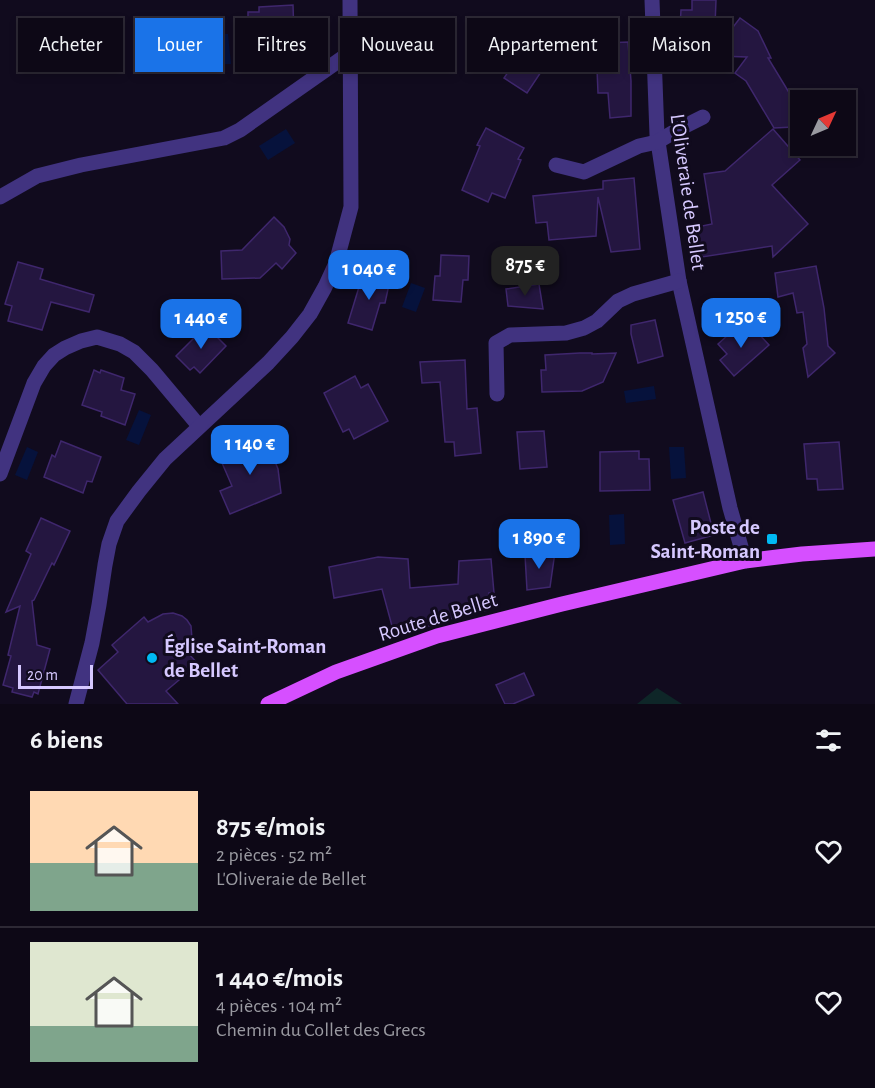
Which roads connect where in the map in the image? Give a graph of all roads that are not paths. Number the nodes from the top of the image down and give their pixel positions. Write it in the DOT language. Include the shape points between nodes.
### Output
graph roads {
  1 [pos="350,0"];
  2 [pos="651,0"];
  3 [pos="350,18"];
  4 [pos="340,60"];
  5 [pos="351,72"];
  6 [pos="703,117"];
  7 [pos="657,142"];
  8 [pos="556,165"];
  9 [pos="0,197"];
  10 [pos="679,281"];
  11 [pos="497,394"];
  12 [pos="199,426"];
  13 [pos="0,474"];
  14 [pos="875,549"];
  15 [pos="745,561"];
  16 [pos="76,704"];
  17 [pos="268,704"];
  1 -- 3 [label="street"];
  2 -- 7 [label="street, L'Oliveraie de Bellet"];
  4 -- 9 [label="street" via="224,138 37,176"];
  5 -- 12 [label="street" via="351,207 336,263 310,314 292,337"];
  6 -- 7 [label="street"];
  7 -- 8 [label="street" via="584,171"];
  7 -- 10 [label="street, L'Oliveraie de Bellet"];
  10 -- 11 [label="street" via="618,301 584,328 566,333 510,335 496,343"];
  10 -- 15 [label="street, L'Oliveraie de Bellet"];
  12 -- 13 [label="street" via="134,352 97,337 65,348 44,366"];
  12 -- 16 [label="street" via="165,459 117,521"];
  14 -- 15 [label="main road, Route de Bellet"];
  15 -- 17 [label="main road, Route de Bellet" via="437,636 336,672"];
}
